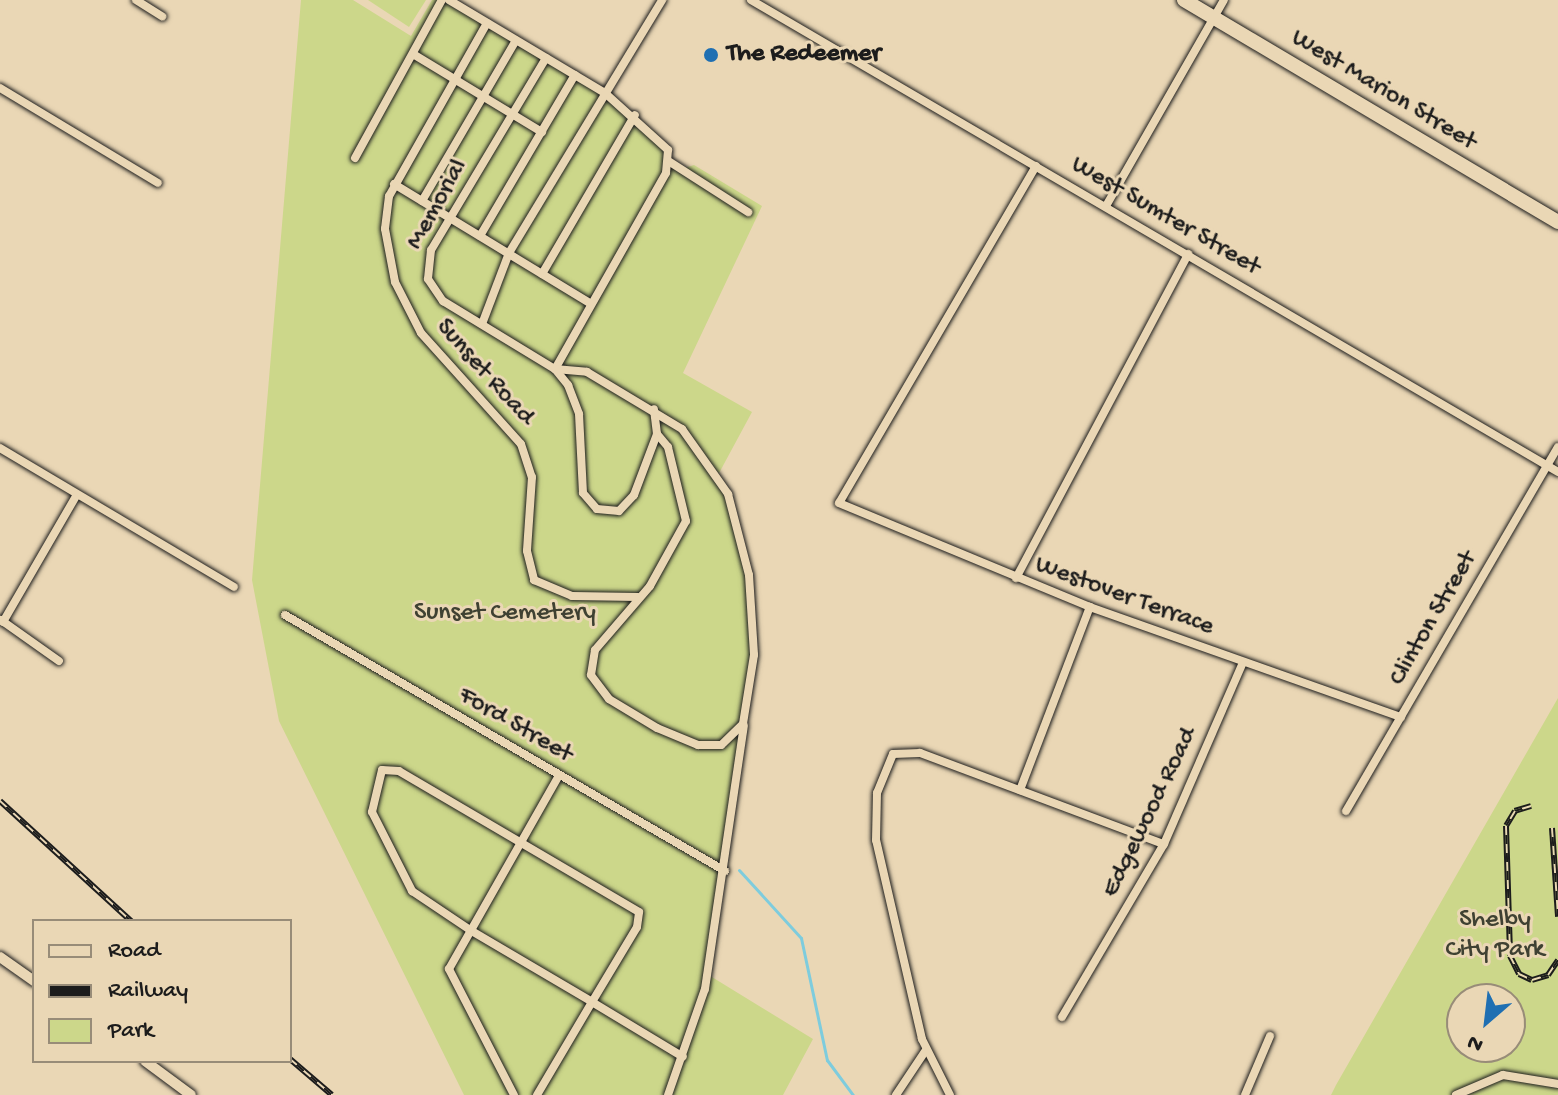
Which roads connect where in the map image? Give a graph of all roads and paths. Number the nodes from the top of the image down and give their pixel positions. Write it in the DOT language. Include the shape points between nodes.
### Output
graph roads {
  1 [pos="136,0"];
  2 [pos="442,0"];
  3 [pos="449,0"];
  4 [pos="662,0"];
  5 [pos="751,0"];
  6 [pos="1184,0"];
  7 [pos="1224,0"];
  8 [pos="162,16"];
  9 [pos="1214,18"];
  10 [pos="487,23"];
  11 [pos="516,40"];
  12 [pos="413,54"];
  13 [pos="546,58"];
  14 [pos="575,75"];
  15 [pos="455,79"];
  16 [pos="0,88"];
  17 [pos="605,93"];
  18 [pos="484,96"];
  19 [pos="513,114"];
  20 [pos="635,115"];
  21 [pos="542,132"];
  22 [pos="355,158"];
  23 [pos="670,162"];
  24 [pos="1036,166"];
  25 [pos="158,183"];
  26 [pos="394,184"];
  27 [pos="422,201"];
  28 [pos="1106,206"];
  29 [pos="748,212"];
  30 [pos="451,218"];
  31 [pos="1558,222"];
  32 [pos="480,236"];
  33 [pos="509,253"];
  34 [pos="1188,254"];
  35 [pos="542,274"];
  36 [pos="590,303"];
  37 [pos="482,324"];
  38 [pos="555,369"];
  39 [pos="654,409"];
  40 [pos="657,434"];
  41 [pos="1558,447"];
  42 [pos="0,448"];
  43 [pos="1547,465"];
  44 [pos="1558,472"];
  45 [pos="76,496"];
  46 [pos="1016,578"];
  47 [pos="234,587"];
  48 [pos="638,597"];
  49 [pos="1090,607"];
  50 [pos="285,615"];
  51 [pos="2,621"];
  52 [pos="59,661"];
  53 [pos="1243,662"];
  54 [pos="746,710"];
  55 [pos="1401,717"];
  56 [pos="559,775"];
  57 [pos="1020,790"];
  58 [pos="1346,811"];
  59 [pos="522,841"];
  60 [pos="1164,844"];
  61 [pos="725,871"];
  62 [pos="470,930"];
  63 [pos="0,957"];
  64 [pos="32,980"];
  65 [pos="592,1002"];
  66 [pos="1062,1017"];
  67 [pos="1270,1036"];
  68 [pos="926,1050"];
  69 [pos="683,1057"];
  70 [pos="148,1063"];
  71 [pos="1558,1084"];
  72 [pos="513,1092"];
  73 [pos="191,1095"];
  74 [pos="521,1095"];
  75 [pos="537,1095"];
  76 [pos="668,1095"];
  77 [pos="896,1095"];
  78 [pos="950,1095"];
  79 [pos="1245,1095"];
  80 [pos="1456,1095"];
  1 -- 8 [label="street"];
  2 -- 12 [label="street"];
  3 -- 10 [label="street"];
  4 -- 17 [label="street"];
  5 -- 24 [label="street, West Sumter Street"];
  6 -- 9 [label="main road, West Marion Street"];
  7 -- 9 [label="street"];
  9 -- 28 [label="street"];
  9 -- 31 [label="main road, West Marion Street"];
  10 -- 11 [label="street"];
  10 -- 15 [label="street, Sunset Road"];
  11 -- 13 [label="street"];
  11 -- 18 [label="street"];
  12 -- 15 [label="street"];
  12 -- 22 [label="street"];
  13 -- 14 [label="street"];
  13 -- 19 [label="street, Memorial"];
  14 -- 17 [label="street"];
  14 -- 21 [label="street"];
  15 -- 18 [label="street"];
  15 -- 26 [label="street, Sunset Road"];
  16 -- 25 [label="street"];
  17 -- 20 [label="street"];
  17 -- 33 [label="street"];
  18 -- 19 [label="street"];
  18 -- 27 [label="street"];
  19 -- 21 [label="street"];
  19 -- 30 [label="street, Memorial"];
  20 -- 23 [label="street" via="663,142"];
  20 -- 35 [label="street"];
  21 -- 32 [label="street"];
  23 -- 29 [label="street"];
  23 -- 36 [label="street"];
  24 -- 28 [label="street, West Sumter Street"];
  24 -- 46 [label="street, Westover Terrace" via="839,503"];
  26 -- 27 [label="street"];
  26 -- 48 [label="street, Sunset Road" via="385,229 399,298 437,353 521,444 530,465 527,561 534,580 572,596"];
  27 -- 30 [label="street"];
  28 -- 34 [label="street, West Sumter Street"];
  30 -- 32 [label="street"];
  30 -- 37 [label="street, Memorial" via="427,260 428,279 443,301"];
  32 -- 33 [label="street"];
  33 -- 35 [label="street"];
  33 -- 37 [label="street"];
  34 -- 43 [label="street, West Sumter Street"];
  34 -- 46 [label="street"];
  35 -- 36 [label="street"];
  36 -- 38 [label="street"];
  37 -- 38 [label="street, Memorial"];
  38 -- 39 [label="street" via="587,372"];
  38 -- 40 [label="street" via="579,414 581,483 592,506 612,513 626,507"];
  39 -- 40 [label="street"];
  39 -- 54 [label="street" via="708,458 739,531 754,655"];
  40 -- 48 [label="street" via="672,458 686,521"];
  41 -- 43 [label="street, Clinton Street"];
  42 -- 45 [label="street"];
  43 -- 44 [label="street, West Sumter Street"];
  43 -- 55 [label="street, Clinton Street"];
  45 -- 47 [label="street"];
  45 -- 51 [label="street"];
  46 -- 49 [label="street, Westover Terrace"];
  48 -- 54 [label="street" via="595,650 590,669 598,689 646,722 698,745 728,743"];
  49 -- 53 [label="street, Westover Terrace"];
  49 -- 57 [label="street"];
  50 -- 56 [label="street, Ford Street"];
  51 -- 52 [label="street"];
  53 -- 55 [label="street, Westover Terrace"];
  53 -- 60 [label="street, Edgewood Road"];
  54 -- 61 [label="street"];
  55 -- 58 [label="street, Clinton Street"];
  56 -- 59 [label="street"];
  56 -- 61 [label="street, Ford Street"];
  57 -- 60 [label="street"];
  57 -- 68 [label="street" via="899,749 882,775 874,828"];
  59 -- 62 [label="street"];
  59 -- 62 [label="street" via="388,768 374,780 372,812 412,891"];
  59 -- 65 [label="street" via="620,896 639,922"];
  60 -- 66 [label="street, Edgewood Road"];
  61 -- 69 [label="street" via="705,989"];
  62 -- 65 [label="street"];
  62 -- 72 [label="street" via="453,959 451,983"];
  63 -- 64 [label="street"];
  65 -- 69 [label="street"];
  65 -- 75 [label="street"];
  67 -- 79 [label="street"];
  68 -- 77 [label="street"];
  68 -- 78 [label="street"];
  69 -- 76 [label="street"];
  70 -- 73 [label="street"];
  71 -- 80 [label="street" via="1495,1076"];
  72 -- 74 [label="street"];
}
